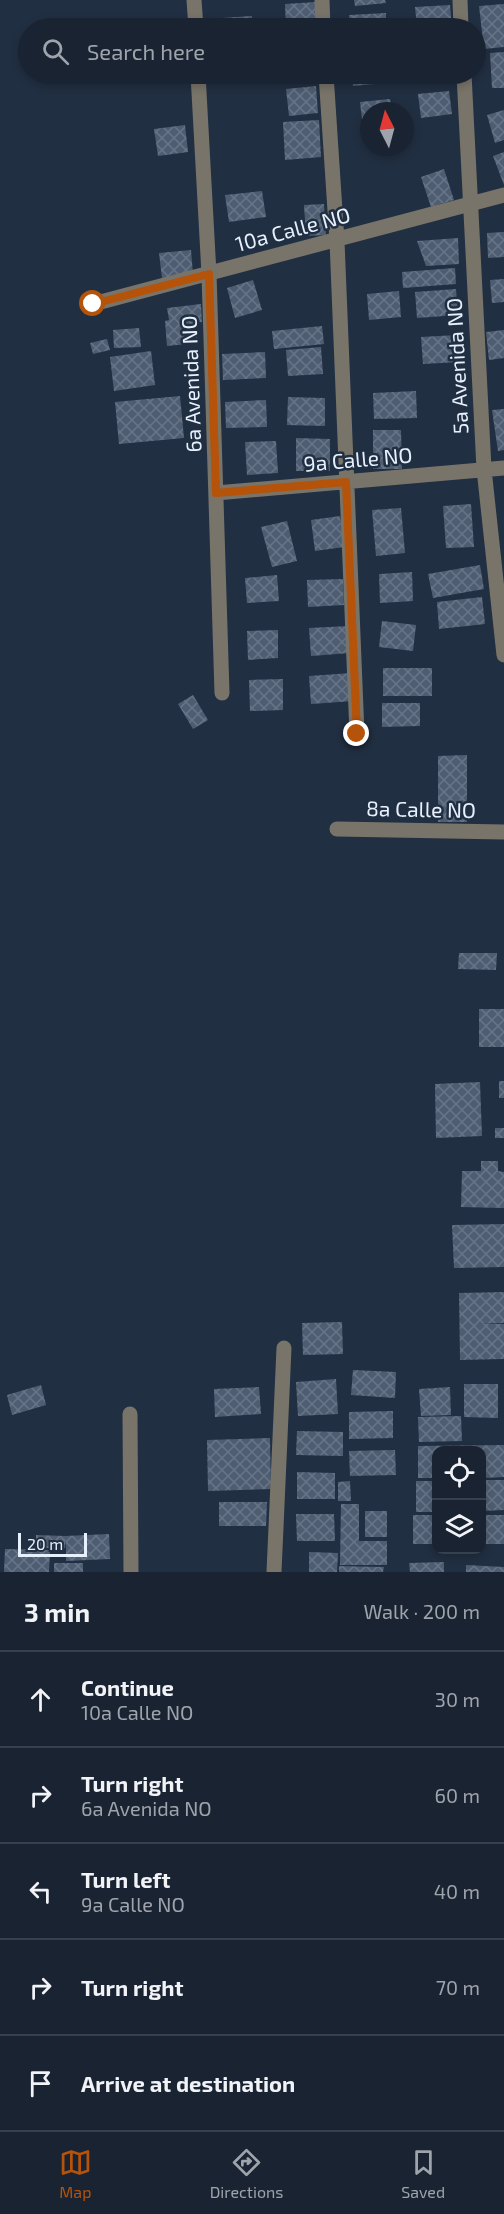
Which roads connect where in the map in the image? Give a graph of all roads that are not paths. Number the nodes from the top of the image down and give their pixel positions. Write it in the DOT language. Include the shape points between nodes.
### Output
graph roads {
  1 [pos="194,0"];
  2 [pos="322,0"];
  3 [pos="460,0"];
  4 [pos="195,18"];
  5 [pos="323,18"];
  6 [pos="461,18"];
  7 [pos="199,84"];
  8 [pos="327,84"];
  9 [pos="465,84"];
  10 [pos="504,195"];
  11 [pos="471,204"];
  12 [pos="337,241"];
  13 [pos="209,274"];
  14 [pos="93,304"];
  15 [pos="504,468"];
  16 [pos="484,469"];
  17 [pos="346,482"];
  18 [pos="216,493"];
  19 [pos="504,655"];
  20 [pos="222,693"];
  21 [pos="357,734"];
  22 [pos="337,830"];
  23 [pos="504,832"];
  24 [pos="284,1348"];
  25 [pos="130,1414"];
  26 [pos="131,1572"];
  27 [pos="274,1572"];
  1 -- 4 [label="street"];
  2 -- 5 [label="street"];
  3 -- 6 [label="street"];
  7 -- 13 [label="street, 6a Avenida NO"];
  8 -- 12 [label="street"];
  9 -- 11 [label="street, 5a Avenida NO"];
  10 -- 11 [label="street, 10a Calle NO"];
  11 -- 12 [label="street, 10a Calle NO"];
  11 -- 16 [label="street, 5a Avenida NO"];
  12 -- 13 [label="street, 10a Calle NO"];
  12 -- 17 [label="street"];
  13 -- 14 [label="street, 10a Calle NO"];
  13 -- 18 [label="street, 6a Avenida NO"];
  15 -- 16 [label="street, 9a Calle NO"];
  16 -- 17 [label="street, 9a Calle NO"];
  16 -- 19 [label="street, 5a Avenida NO"];
  17 -- 18 [label="street, 9a Calle NO"];
  17 -- 21 [label="street"];
  18 -- 20 [label="street, 6a Avenida NO"];
  22 -- 23 [label="street, 8a Calle NO"];
  24 -- 27 [label="street"];
  25 -- 26 [label="street"];
}
